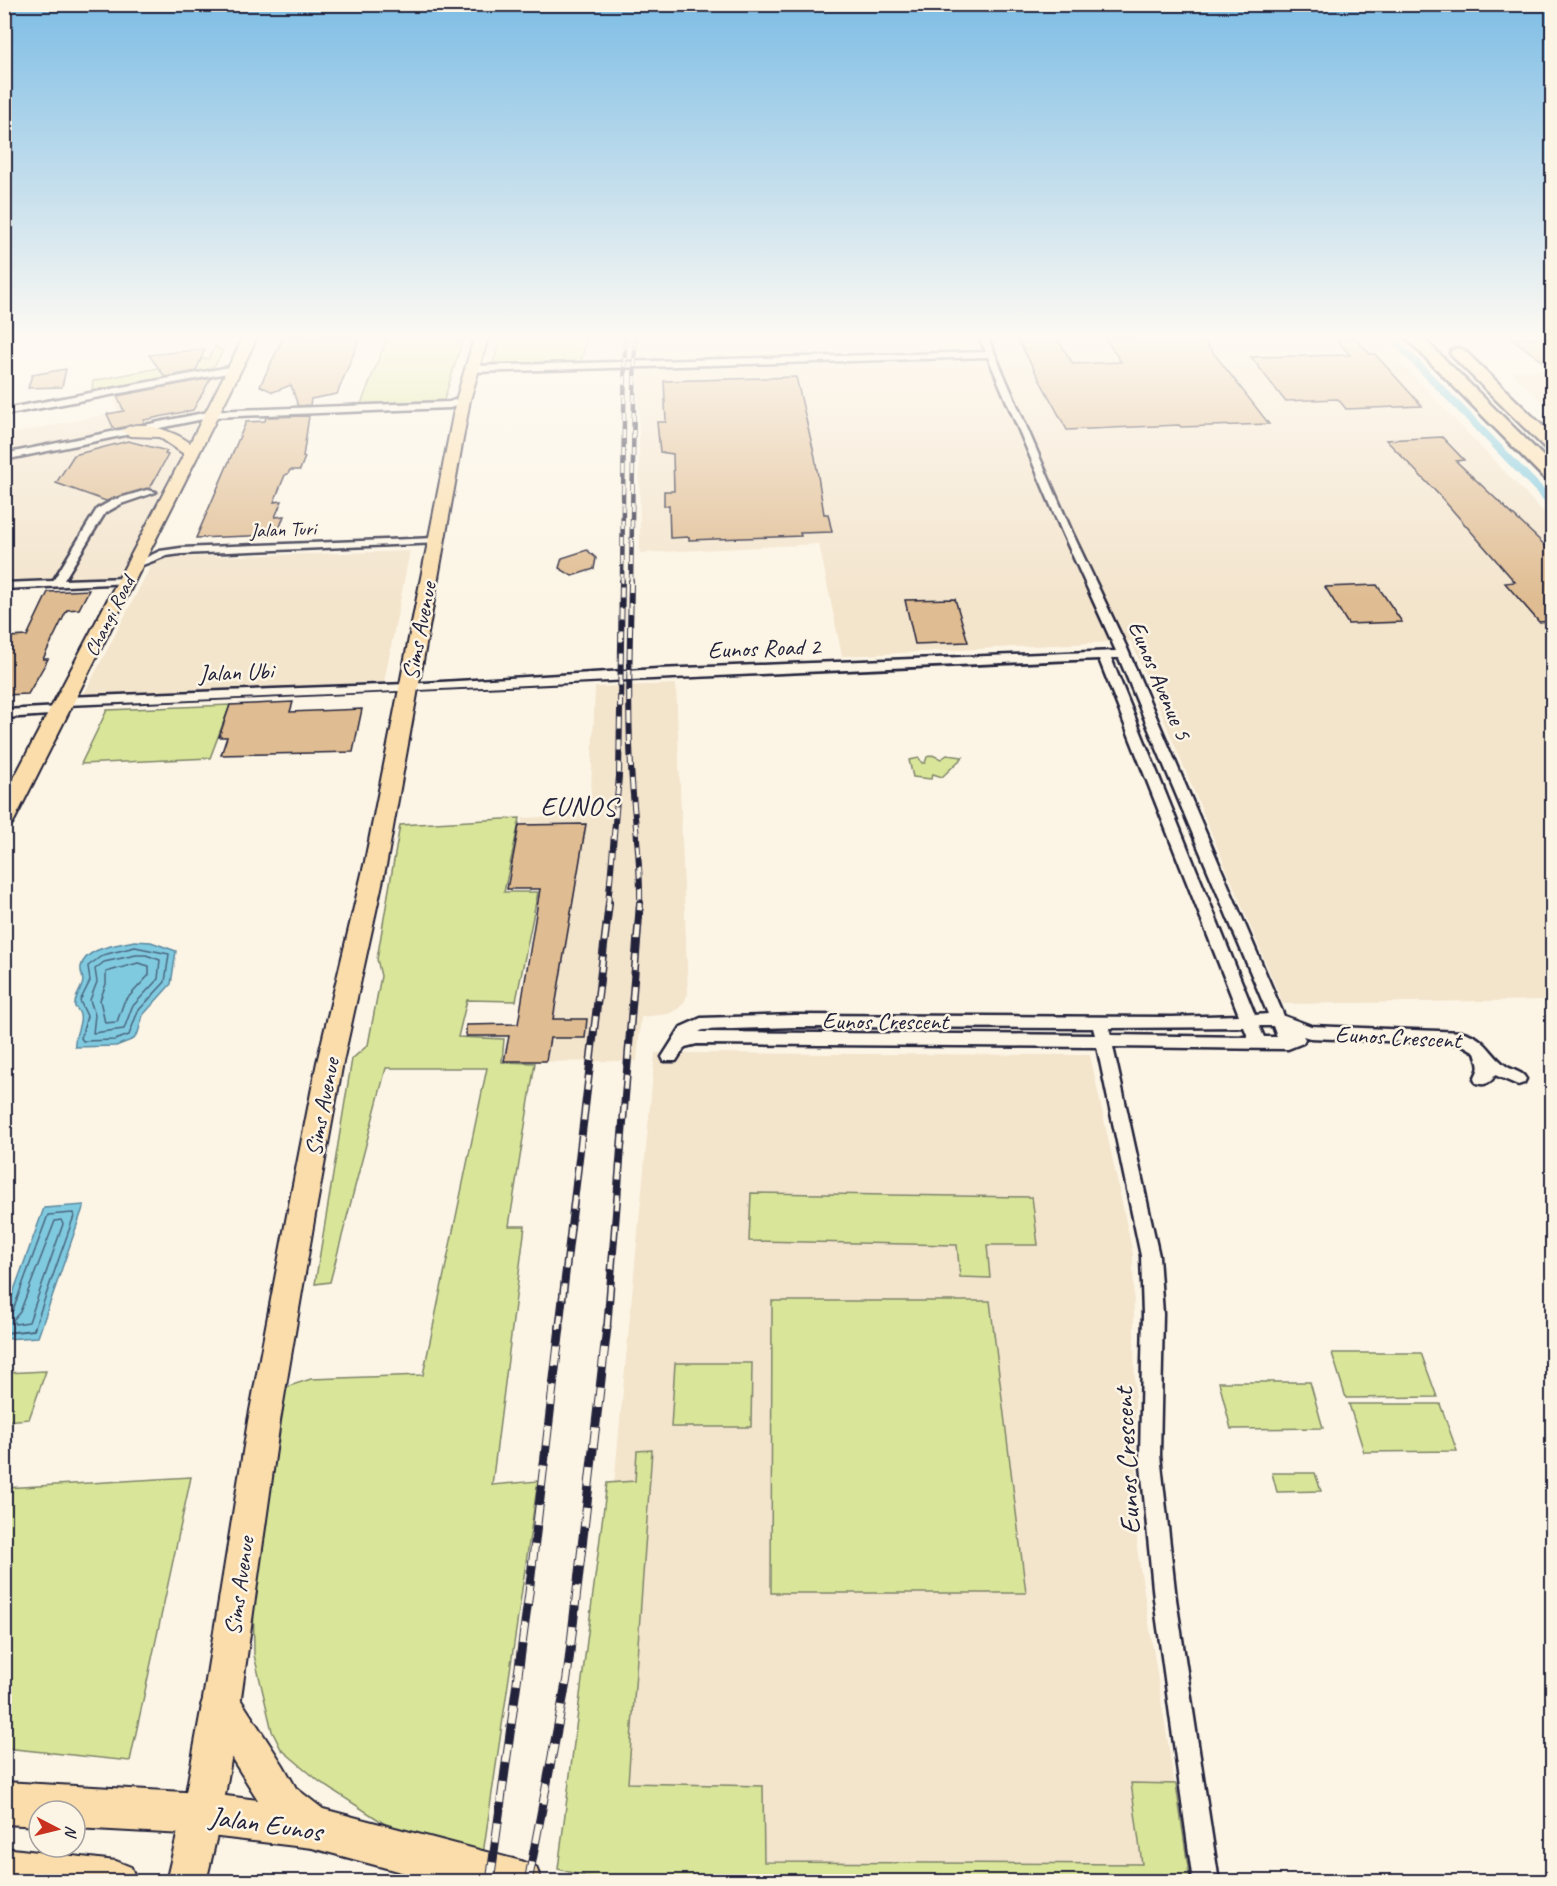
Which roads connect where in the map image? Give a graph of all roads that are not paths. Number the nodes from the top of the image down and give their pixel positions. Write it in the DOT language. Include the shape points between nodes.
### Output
graph roads {
  1 [pos="154,426"];
  2 [pos="207,426"];
  3 [pos="459,426"];
  4 [pos="1023,426"];
  5 [pos="1503,426"];
  6 [pos="1533,426"];
  7 [pos="130,431"];
  8 [pos="1552,445"];
  9 [pos="192,453"];
  10 [pos="4,457"];
  11 [pos="1552,475"];
  12 [pos="151,492"];
  13 [pos="436,541"];
  14 [pos="130,573"];
  15 [pos="56,584"];
  16 [pos="4,586"];
  17 [pos="1123,654"];
  18 [pos="1104,655"];
  19 [pos="407,688"];
  20 [pos="64,706"];
  21 [pos="4,714"];
  22 [pos="11,794"];
  23 [pos="4,819"];
  24 [pos="1279,1020"];
  25 [pos="1249,1021"];
  26 [pos="1100,1022"];
  27 [pos="1310,1032"];
  28 [pos="1103,1040"];
  29 [pos="1258,1043"];
  30 [pos="1288,1043"];
  31 [pos="1482,1050"];
  32 [pos="1518,1078"];
  33 [pos="1482,1079"];
  34 [pos="222,1705"];
  35 [pos="4,1803"];
  36 [pos="202,1814"];
  37 [pos="312,1827"];
  38 [pos="4,1869"];
  39 [pos="116,1881"];
  40 [pos="186,1881"];
  41 [pos="521,1881"];
  42 [pos="1206,1881"];
  1 -- 7 [label="street"];
  2 -- 9 [label="main road, Changi Road"];
  3 -- 13 [label="main road, Sims Avenue"];
  4 -- 17 [label="street, Eunos Avenue 5"];
  5 -- 11 [label="highway"];
  6 -- 8 [label="highway"];
  7 -- 9 [label="main road" via="166,433"];
  7 -- 10 [label="street"];
  9 -- 14 [label="main road, Changi Road"];
  12 -- 15 [label="street" via="101,511"];
  13 -- 14 [label="street, Jalan Turi" via="181,551 164,553"];
  13 -- 19 [label="main road, Sims Avenue"];
  14 -- 15 [label="street"];
  14 -- 20 [label="main road, Changi Road"];
  15 -- 16 [label="street"];
  17 -- 18 [label="street, Eunos Road 2"];
  17 -- 24 [label="street, Eunos Avenue 5"];
  18 -- 19 [label="street, Eunos Road 2" via="658,673"];
  18 -- 25 [label="street, Eunos Avenue 5"];
  19 -- 20 [label="street, Jalan Ubi"];
  19 -- 34 [label="main road, Sims Avenue" via="376,861 330,1062 285,1300"];
  20 -- 21 [label="street, Jalan Ubi"];
  20 -- 22 [label="main road, Changi Road"];
  22 -- 23 [label="main road, Changi Road"];
  24 -- 25 [label="street, Eunos Crescent"];
  24 -- 27 [label="street, Eunos Crescent"];
  24 -- 30 [label="street, Eunos Avenue 5"];
  25 -- 26 [label="street, Eunos Crescent"];
  25 -- 29 [label="street, Eunos Avenue 5"];
  26 -- 28 [label="street, Eunos Crescent"];
  26 -- 28 [label="street, Eunos Crescent" via="716,1023 692,1027 674,1050 697,1038"];
  27 -- 30 [label="street, Eunos Crescent"];
  27 -- 31 [label="street, Eunos Crescent" via="1456,1037 1471,1040"];
  28 -- 29 [label="street, Eunos Crescent"];
  28 -- 42 [label="street, Eunos Crescent" via="1150,1256 1150,1455 1165,1599"];
  29 -- 30 [label="street, Eunos Crescent"];
  31 -- 32 [label="street, Eunos Crescent" via="1500,1070"];
  31 -- 33 [label="street, Eunos Crescent" via="1489,1071"];
  34 -- 36 [label="main road, Sims Avenue"];
  34 -- 37 [label="highway" via="281,1803"];
  35 -- 36 [label="highway, Jalan Eunos"];
  36 -- 37 [label="highway, Jalan Eunos"];
  36 -- 40 [label="main road, Sims Avenue"];
  37 -- 41 [label="highway, Jalan Eunos"];
  38 -- 39 [label="highway"];
}
